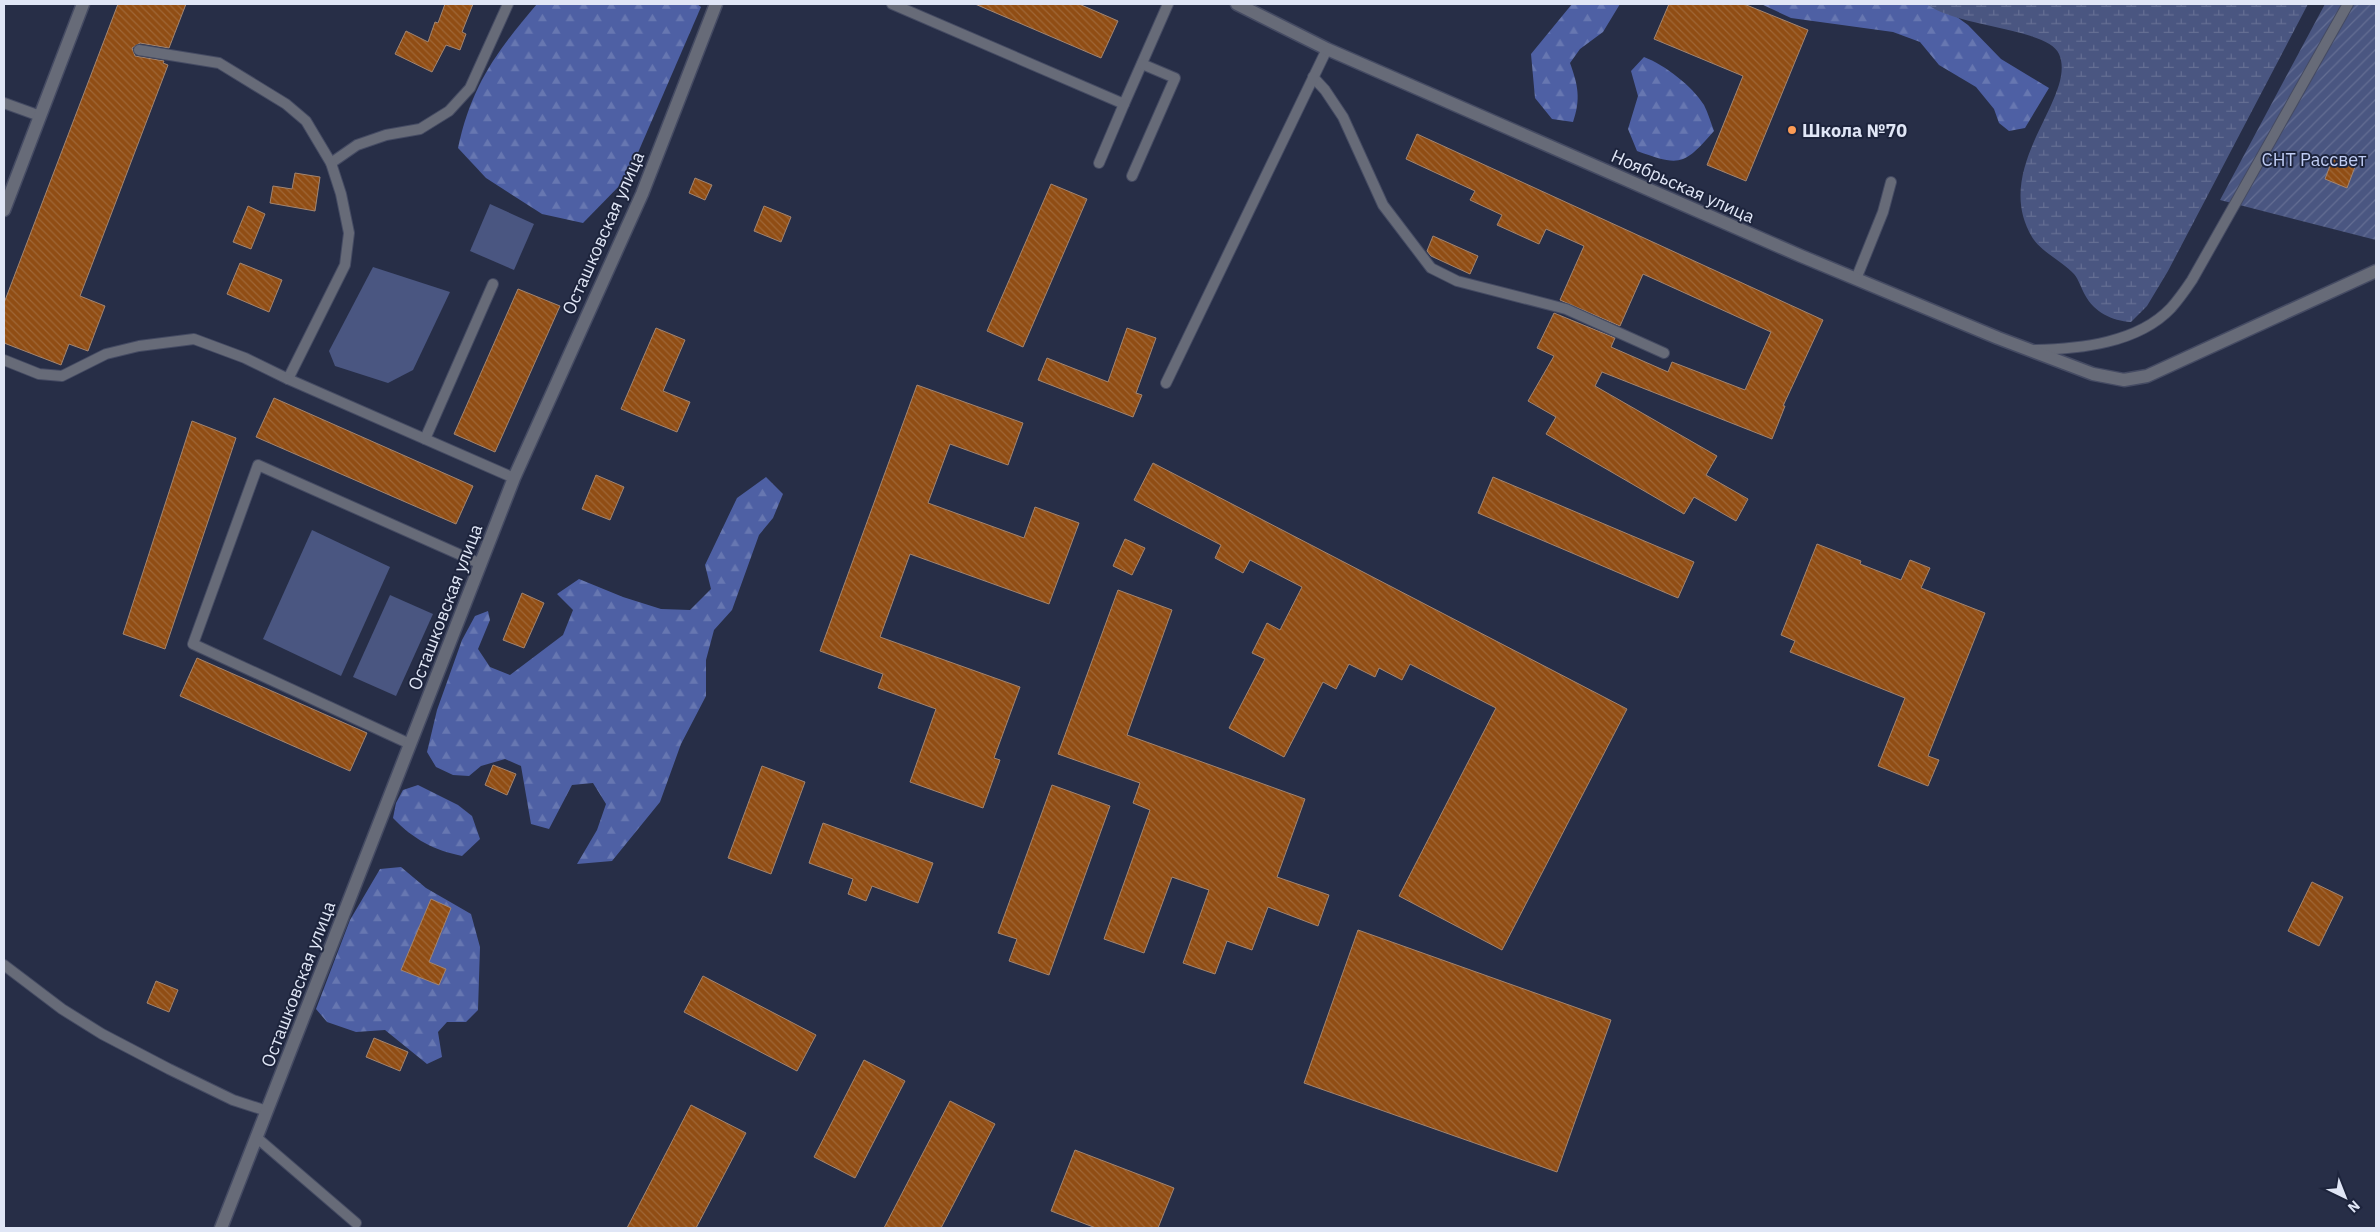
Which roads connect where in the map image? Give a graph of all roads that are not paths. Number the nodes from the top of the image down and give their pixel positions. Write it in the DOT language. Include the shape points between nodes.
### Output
graph roads {
  1 [pos="83,4"];
  2 [pos="508,4"];
  3 [pos="716,4"];
  4 [pos="892,4"];
  5 [pos="1168,4"];
  6 [pos="1237,4"];
  7 [pos="2348,4"];
  8 [pos="1327,49"];
  9 [pos="139,50"];
  10 [pos="1142,64"];
  11 [pos="1313,77"];
  12 [pos="4,103"];
  13 [pos="1124,104"];
  14 [pos="40,116"];
  15 [pos="331,163"];
  16 [pos="1099,163"];
  17 [pos="1132,176"];
  18 [pos="1891,182"];
  19 [pos="4,210"];
  20 [pos="2376,272"];
  21 [pos="1856,279"];
  22 [pos="493,284"];
  23 [pos="2032,350"];
  24 [pos="1664,353"];
  25 [pos="4,360"];
  26 [pos="288,379"];
  27 [pos="1166,383"];
  28 [pos="425,439"];
  29 [pos="514,478"];
  30 [pos="481,564"];
  31 [pos="410,744"];
  32 [pos="4,966"];
  33 [pos="267,1111"];
  34 [pos="256,1137"];
  35 [pos="356,1223"];
  36 [pos="222,1228"];
  1 -- 14 [label="street"];
  2 -- 15 [label="lane" via="470,88 449,110 420,129 386,134 357,146"];
  3 -- 29 [label="street, Осташковская улица" via="642,194"];
  4 -- 13 [label="lane"];
  5 -- 10 [label="lane"];
  6 -- 8 [label="street, Ноябрьская улица"];
  7 -- 23 [label="lane" via="2197,271 2171,308 2141,331 2060,350"];
  8 -- 11 [label="lane"];
  8 -- 21 [label="street, Ноябрьская улица"];
  9 -- 15 [label="lane" via="219,64 286,104 306,121"];
  10 -- 13 [label="lane"];
  10 -- 17 [label="lane" via="1175,78"];
  11 -- 24 [label="lane" via="1343,117 1383,205 1431,268 1457,281 1566,309"];
  11 -- 27 [label="lane"];
  12 -- 14 [label="lane"];
  13 -- 16 [label="lane"];
  14 -- 19 [label="street"];
  15 -- 26 [label="lane" via="349,233 345,265"];
  18 -- 21 [label="lane" via="1883,212"];
  20 -- 23 [label="street, Ноябрьская улица" via="2147,376 2124,380 2093,374"];
  21 -- 23 [label="street, Ноябрьская улица"];
  22 -- 28 [label="lane"];
  25 -- 26 [label="lane" via="39,374 62,376 106,354 139,346 194,340 246,358"];
  26 -- 28 [label="lane"];
  28 -- 29 [label="lane"];
  29 -- 30 [label="street, Осташковская улица"];
  30 -- 31 [label="street, Осташковская улица"];
  30 -- 31 [label="lane" via="258,465 193,644"];
  31 -- 33 [label="street, Осташковская улица"];
  32 -- 33 [label="lane" via="62,1010 102,1034 225,1096"];
  33 -- 34 [label="street, Осташковская улица"];
  34 -- 35 [label="lane"];
  34 -- 36 [label="street, Осташковская улица"];
}
